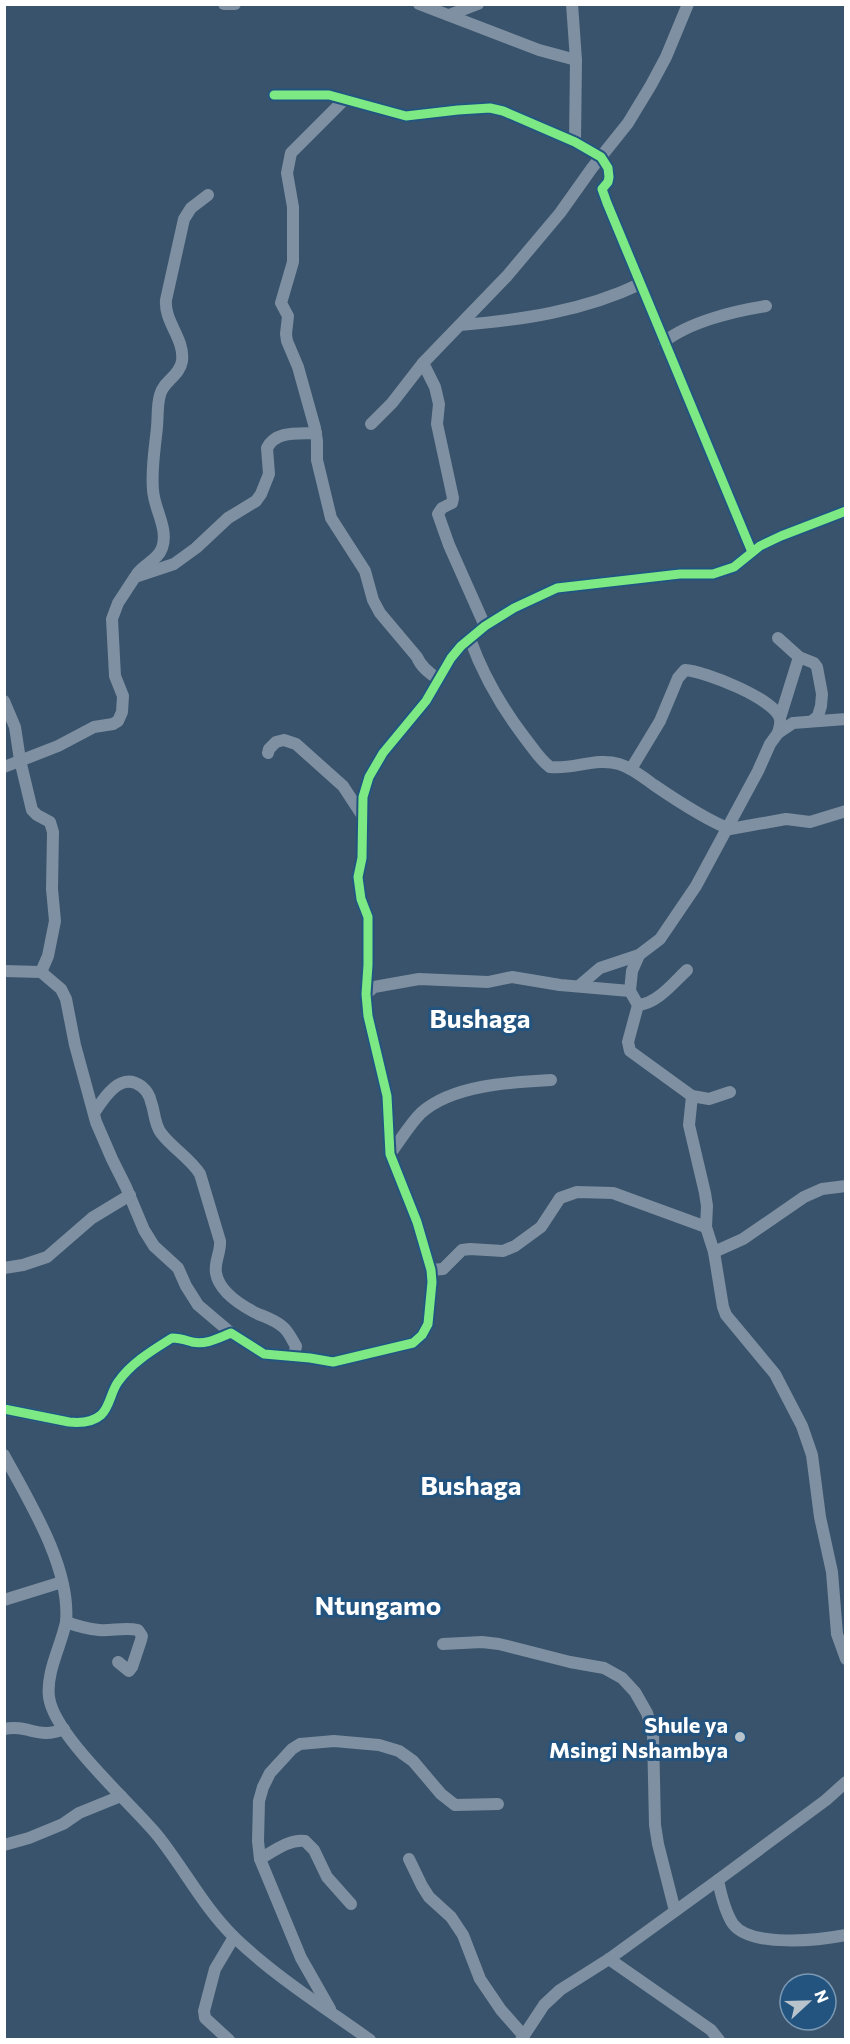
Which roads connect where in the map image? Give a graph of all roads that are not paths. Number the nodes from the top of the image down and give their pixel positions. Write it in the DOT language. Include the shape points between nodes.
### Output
graph roads {
  1 [pos="224,4"];
  2 [pos="235,4"];
  3 [pos="419,4"];
  4 [pos="478,4"];
  5 [pos="572,4"];
  6 [pos="688,4"];
  7 [pos="450,15"];
  8 [pos="576,60"];
  9 [pos="274,95"];
  10 [pos="345,99"];
  11 [pos="575,142"];
  12 [pos="602,157"];
  13 [pos="208,195"];
  14 [pos="640,284"];
  15 [pos="766,306"];
  16 [pos="460,325"];
  17 [pos="664,342"];
  18 [pos="423,363"];
  19 [pos="371,424"];
  20 [pos="316,433"];
  21 [pos="846,511"];
  22 [pos="752,552"];
  23 [pos="135,577"];
  24 [pos="485,626"];
  25 [pos="778,638"];
  26 [pos="470,639"];
  27 [pos="799,657"];
  28 [pos="438,679"];
  29 [pos="4,701"];
  30 [pos="780,718"];
  31 [pos="846,719"];
  32 [pos="812,721"];
  33 [pos="778,733"];
  34 [pos="268,753"];
  35 [pos="20,760"];
  36 [pos="4,767"];
  37 [pos="631,769"];
  38 [pos="846,811"];
  39 [pos="362,815"];
  40 [pos="726,828"];
  41 [pos="639,955"];
  42 [pos="687,970"];
  43 [pos="4,971"];
  44 [pos="41,972"];
  45 [pos="580,985"];
  46 [pos="630,991"];
  47 [pos="366,994"];
  48 [pos="638,1005"];
  49 [pos="551,1080"];
  50 [pos="730,1092"];
  51 [pos="692,1096"];
  52 [pos="94,1113"];
  53 [pos="390,1154"];
  54 [pos="846,1186"];
  55 [pos="130,1195"];
  56 [pos="706,1227"];
  57 [pos="714,1252"];
  58 [pos="4,1268"];
  59 [pos="431,1269"];
  60 [pos="231,1333"];
  61 [pos="294,1356"];
  62 [pos="4,1409"];
  63 [pos="4,1455"];
  64 [pos="62,1582"];
  65 [pos="4,1600"];
  66 [pos="66,1622"];
  67 [pos="443,1644"];
  68 [pos="846,1659"];
  69 [pos="118,1662"];
  70 [pos="4,1729"];
  71 [pos="64,1729"];
  72 [pos="846,1782"];
  73 [pos="121,1796"];
  74 [pos="498,1804"];
  75 [pos="4,1845"];
  76 [pos="260,1859"];
  77 [pos="409,1859"];
  78 [pos="718,1880"];
  79 [pos="351,1904"];
  80 [pos="675,1911"];
  81 [pos="846,1935"];
  82 [pos="234,1937"];
  83 [pos="609,1959"];
  84 [pos="333,2013"];
  85 [pos="522,2037"];
  86 [pos="229,2040"];
  87 [pos="370,2040"];
  88 [pos="719,2040"];
  1 -- 2 [label="street"];
  3 -- 7 [label="street"];
  4 -- 7 [label="street"];
  5 -- 8 [label="street"];
  6 -- 12 [label="street" via="651,85"];
  7 -- 8 [label="street" via="539,50"];
  8 -- 11 [label="street"];
  9 -- 10 [label="street" via="329,95"];
  10 -- 11 [label="street" via="406,117 490,108"];
  10 -- 20 [label="street" via="291,153 288,162 293,262 281,303 288,316 287,341"];
  11 -- 12 [label="street"];
  12 -- 14 [label="street" via="609,177 603,193"];
  12 -- 16 [label="street" via="531,248"];
  13 -- 23 [label="street" via="184,219 166,300 165,309 183,360 160,393 152,464 153,494 163,544 161,552"];
  14 -- 16 [label="street" via="563,311 512,321"];
  14 -- 17 [label="street"];
  15 -- 17 [label="street" via="702,323"];
  16 -- 18 [label="street"];
  17 -- 22 [label="street"];
  18 -- 19 [label="street"];
  18 -- 24 [label="street" via="439,404 437,424 453,498 438,513"];
  20 -- 23 [label="street" via="274,438 267,448 269,474 256,501 228,518 174,564"];
  20 -- 28 [label="street" via="316,460 332,518 365,570 380,613 419,663"];
  21 -- 22 [label="street" via="781,536"];
  22 -- 24 [label="street" via="734,567 713,574 557,588"];
  23 -- 35 [label="street" via="112,619 115,676 123,696 118,721 94,727"];
  24 -- 26 [label="street"];
  25 -- 27 [label="street"];
  26 -- 28 [label="street" via="451,657"];
  26 -- 37 [label="street" via="499,701 545,763 564,767 608,762"];
  27 -- 30 [label="street"];
  27 -- 32 [label="street" via="814,663 820,674 821,706"];
  28 -- 39 [label="street" via="369,777"];
  29 -- 35 [label="street" via="15,727"];
  30 -- 33 [label="street"];
  30 -- 37 [label="street" via="773,709 730,682 685,670"];
  31 -- 32 [label="street"];
  32 -- 33 [label="street" via="793,723"];
  33 -- 40 [label="street"];
  34 -- 39 [label="street" via="276,742 296,744 343,786"];
  35 -- 36 [label="street"];
  35 -- 44 [label="street" via="32,810 50,822 53,832 55,921"];
  37 -- 40 [label="street"];
  38 -- 40 [label="street" via="810,822 786,819 734,830"];
  39 -- 47 [label="street" via="358,877 368,917"];
  40 -- 41 [label="street" via="696,886 660,939"];
  41 -- 45 [label="street" via="600,968"];
  41 -- 46 [label="street"];
  42 -- 48 [label="street" via="651,1001"];
  43 -- 44 [label="street"];
  44 -- 52 [label="street" via="66,999"];
  45 -- 46 [label="street"];
  45 -- 47 [label="street" via="512,976 488,982 419,979 374,987"];
  46 -- 48 [label="street"];
  47 -- 53 [label="street" via="387,1096"];
  48 -- 51 [label="street" via="628,1042 630,1051"];
  49 -- 53 [label="street" via="476,1089 432,1105 413,1122"];
  50 -- 51 [label="street" via="709,1099"];
  51 -- 56 [label="street" via="689,1125 705,1193"];
  52 -- 55 [label="street"];
  52 -- 61 [label="street" via="116,1086 133,1083 145,1090 162,1135 200,1174 220,1241 215,1264 221,1287 244,1306 284,1328 296,1346"];
  53 -- 59 [label="street"];
  54 -- 57 [label="street" via="822,1189 804,1197 743,1239"];
  55 -- 58 [label="street" via="92,1218 47,1257"];
  55 -- 60 [label="street" via="149,1239 174,1262 198,1305"];
  56 -- 57 [label="street"];
  56 -- 59 [label="street" via="613,1193 577,1192 560,1198 541,1227 515,1246 503,1251 462,1250 442,1269"];
  57 -- 68 [label="street" via="726,1315 775,1374 812,1455 832,1572 837,1634"];
  59 -- 61 [label="street" via="428,1324 413,1343 333,1362"];
  60 -- 61 [label="street" via="264,1354"];
  60 -- 62 [label="street" via="210,1342 172,1338 128,1369 101,1415 94,1419 69,1422"];
  63 -- 64 [label="street" via="51,1545"];
  64 -- 65 [label="street"];
  64 -- 66 [label="street"];
  66 -- 69 [label="street" via="99,1630 138,1630 142,1636 132,1667 129,1671"];
  66 -- 71 [label="street" via="50,1678 49,1698"];
  67 -- 80 [label="street" via="482,1641 604,1668 622,1678 635,1692 653,1734 655,1825"];
  70 -- 71 [label="street" via="19,1727 40,1734"];
  71 -- 73 [label="street"];
  72 -- 78 [label="street"];
  73 -- 75 [label="street" via="56,1827"];
  73 -- 82 [label="street" via="157,1835"];
  74 -- 76 [label="street" via="455,1805 399,1751 334,1741 300,1744 280,1761 263,1787 258,1818"];
  76 -- 79 [label="street" via="284,1845 305,1841 327,1877"];
  76 -- 84 [label="street" via="301,1958"];
  77 -- 85 [label="street" via="429,1897 451,1917 463,1935 480,1979"];
  78 -- 80 [label="street"];
  78 -- 81 [label="street" via="733,1923 749,1934 795,1940"];
  80 -- 83 [label="street"];
  82 -- 84 [label="street"];
  82 -- 86 [label="street" via="215,1969 204,2011 206,2018"];
  83 -- 85 [label="street" via="560,1990 544,2005"];
  83 -- 88 [label="street" via="711,2030"];
  84 -- 87 [label="street"];
}
